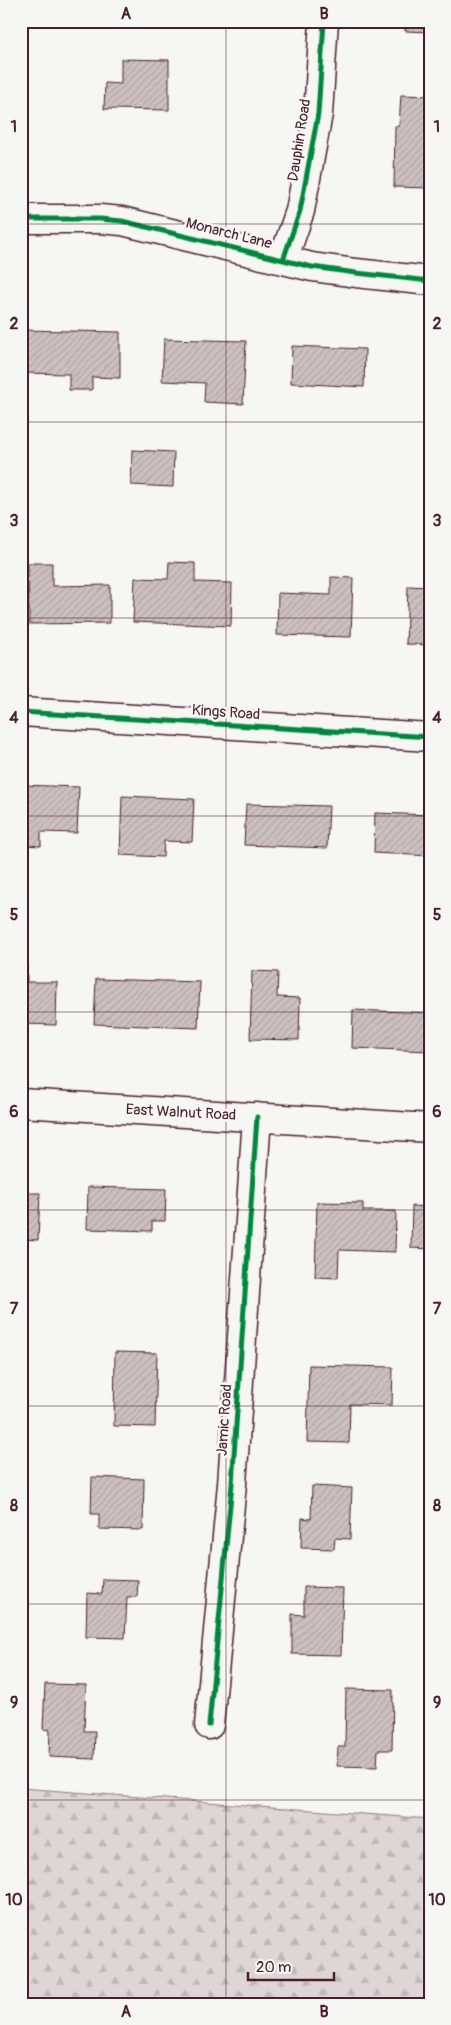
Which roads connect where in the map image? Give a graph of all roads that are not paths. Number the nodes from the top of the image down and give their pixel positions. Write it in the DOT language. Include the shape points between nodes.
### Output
graph roads {
  1 [pos="324,21"];
  2 [pos="21,219"];
  3 [pos="282,260"];
  4 [pos="430,280"];
  5 [pos="21,712"];
  6 [pos="430,737"];
  7 [pos="21,1103"];
  8 [pos="257,1117"];
  9 [pos="430,1128"];
  10 [pos="209,1725"];
  1 -- 3 [label="street, Dauphin Road" via="318,114 300,211"];
  2 -- 3 [label="street, Monarch Lane" via="122,221"];
  3 -- 4 [label="street, Monarch Lane" via="347,272"];
  5 -- 6 [label="street, Kings Road"];
  7 -- 8 [label="street, East Walnut Road"];
  8 -- 9 [label="street, East Walnut Road"];
  8 -- 10 [label="street, Jamic Road" via="232,1474"];
}
